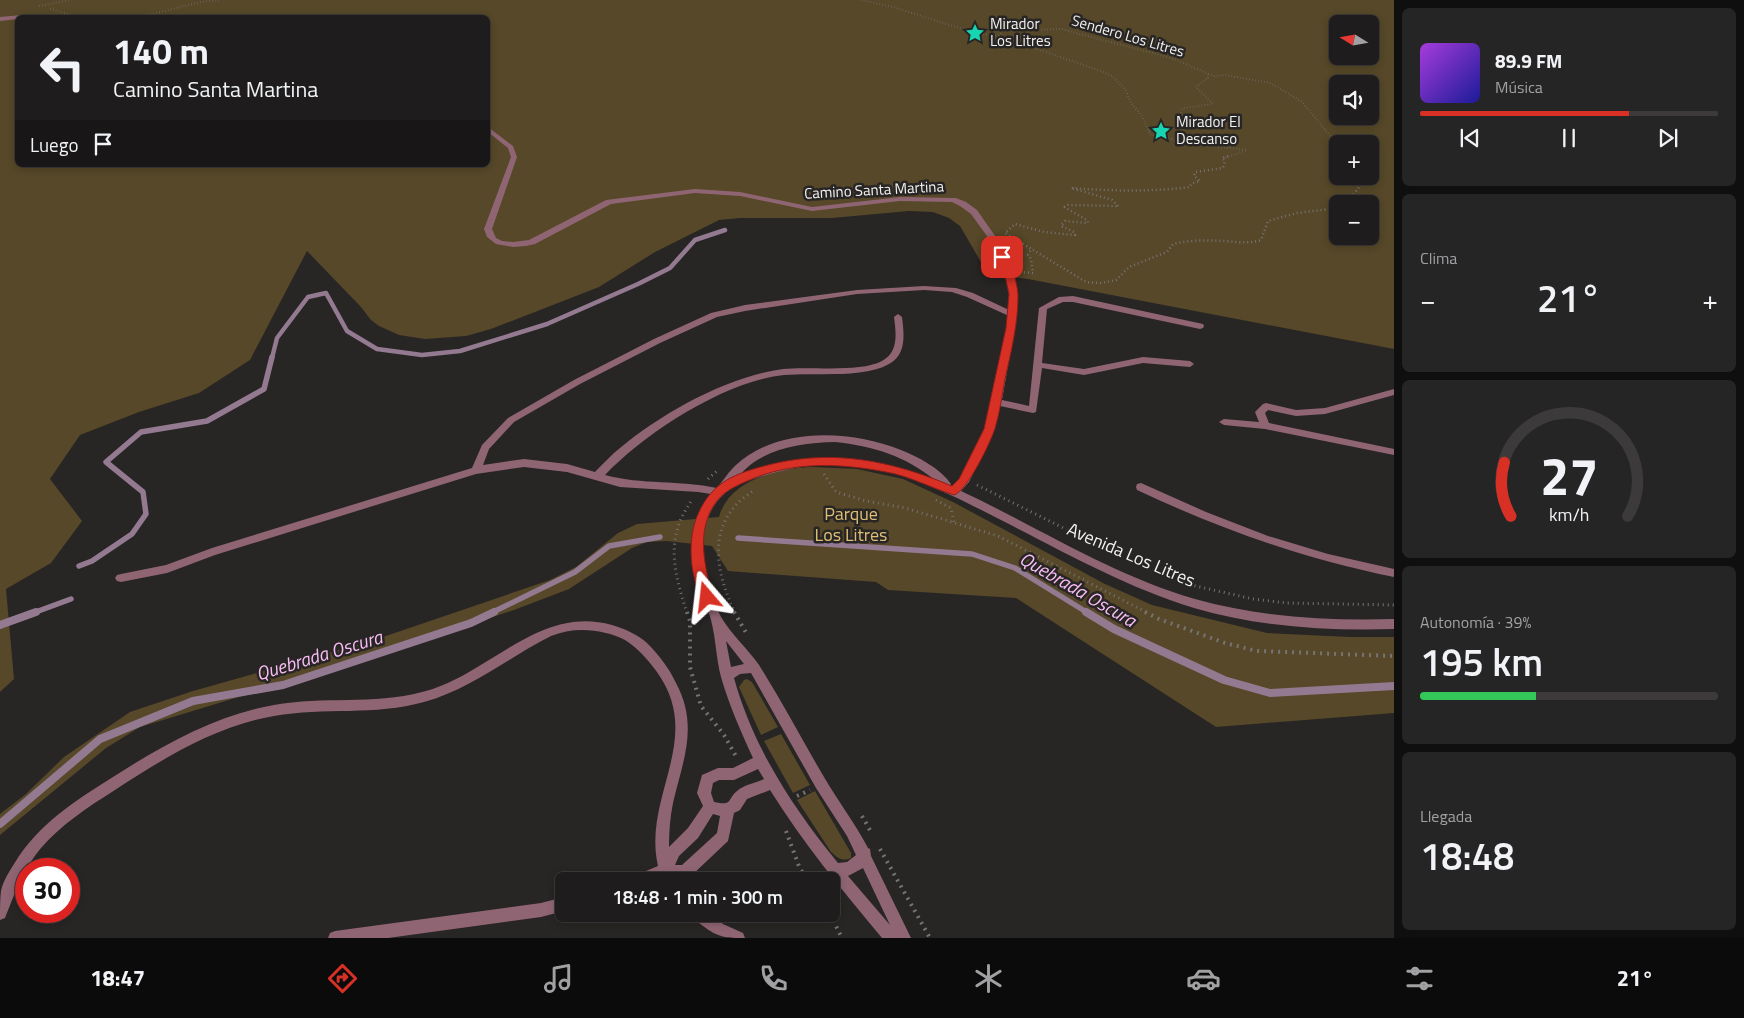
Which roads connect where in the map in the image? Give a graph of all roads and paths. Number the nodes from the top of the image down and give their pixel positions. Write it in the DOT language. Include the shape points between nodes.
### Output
graph roads {
  1 [pos="70,0"];
  2 [pos="220,0"];
  3 [pos="862,0"];
  4 [pos="33,7"];
  5 [pos="148,15"];
  6 [pos="15,18"];
  7 [pos="0,19"];
  8 [pos="999,36"];
  9 [pos="1208,74"];
  10 [pos="1214,76"];
  11 [pos="1208,78"];
  12 [pos="490,130"];
  13 [pos="1149,131"];
  14 [pos="1330,135"];
  15 [pos="1329,209"];
  16 [pos="1032,248"];
  17 [pos="1033,273"];
  18 [pos="1013,315"];
  19 [pos="898,316"];
  20 [pos="1200,326"];
  21 [pos="1190,364"];
  22 [pos="1038,365"];
  23 [pos="1394,392"];
  24 [pos="996,402"];
  25 [pos="1224,422"];
  26 [pos="1265,426"];
  27 [pos="1394,452"];
  28 [pos="476,470"];
  29 [pos="814,473"];
  30 [pos="833,473"];
  31 [pos="598,476"];
  32 [pos="965,478"];
  33 [pos="1141,487"];
  34 [pos="756,488"];
  35 [pos="721,489"];
  36 [pos="954,491"];
  37 [pos="932,498"];
  38 [pos="954,522"];
  39 [pos="1394,573"];
  40 [pos="121,578"];
  41 [pos="1394,606"];
  42 [pos="716,618"];
  43 [pos="1394,624"];
  44 [pos="752,641"];
  45 [pos="754,668"];
  46 [pos="727,676"];
  47 [pos="761,761"];
  48 [pos="773,782"];
  49 [pos="821,784"];
  50 [pos="786,802"];
  51 [pos="710,807"];
  52 [pos="857,808"];
  53 [pos="728,809"];
  54 [pos="871,832"];
  55 [pos="879,846"];
  56 [pos="865,854"];
  57 [pos="833,870"];
  58 [pos="667,872"];
  59 [pos="669,872"];
  60 [pos="685,872"];
  61 [pos="555,906"];
  62 [pos="0,913"];
  63 [pos="708,922"];
  64 [pos="834,922"];
  65 [pos="335,938"];
  66 [pos="738,938"];
  67 [pos="842,938"];
  68 [pos="892,938"];
  69 [pos="904,938"];
  70 [pos="930,938"];
  1 -- 4 [label="path"];
  2 -- 5 [label="path"];
  3 -- 8 [label="path, Sendero Los Litres" via="892,6 975,33"];
  6 -- 7 [label="street"];
  8 -- 9 [label="path, Sendero Los Litres" via="1002,31 1061,29 1171,58"];
  8 -- 13 [label="path" via="1112,76 1125,89"];
  9 -- 10 [label="path, Sendero Los Litres"];
  9 -- 11 [label="path"];
  10 -- 11 [label="path"];
  10 -- 14 [label="path, Sendero Los Litres" via="1254,79 1284,90 1301,101"];
  11 -- 13 [label="path" via="1196,87 1213,104 1183,108 1184,123 1181,127"];
  12 -- 18 [label="street, Camino Santa Martina" via="512,146 514,158 488,229 490,236 498,242 518,245 532,242 609,202 695,191 740,194 812,209 900,199 953,200 974,212 996,243 1008,271"];
  13 -- 16 [label="path" via="1150,134 1192,144 1247,150 1222,158 1225,161 1223,168 1195,172 1194,176 1200,181 1190,187 1161,192 1071,188 1112,200 1118,206 1064,207 1087,220 1088,223 1065,221 1061,226 1075,235 1044,232 1015,224 1005,233"];
  15 -- 16 [label="path" via="1268,220 1262,240 1248,244 1227,241 1173,244 1166,252 1129,267 1116,280 1101,283 1086,282"];
  16 -- 17 [label="path" via="1028,255"];
  18 -- 24 [label="street, Camino Santa Martina"];
  18 -- 28 [label="street" via="970,295 924,288 856,292 714,315 585,378 511,420 485,447"];
  19 -- 31 [label="street" via="901,342 896,354 884,364 867,368 783,372 727,388 656,427 624,450"];
  20 -- 22 [label="street" via="1062,299 1043,308"];
  21 -- 22 [label="street" via="1143,360 1084,372"];
  22 -- 24 [label="street" via="1033,410"];
  23 -- 26 [label="street" via="1324,412 1296,413 1266,406 1260,412"];
  24 -- 32 [label="street, Camino Santa Martina" via="990,429"];
  25 -- 26 [label="street"];
  26 -- 27 [label="street"];
  28 -- 31 [label="street" via="524,463 567,468"];
  28 -- 40 [label="street" via="167,569"];
  29 -- 30 [label="path"];
  31 -- 35 [label="street" via="620,483"];
  32 -- 36 [label="street, Camino Santa Martina"];
  32 -- 41 [label="path" via="1093,544 1187,584 1287,603"];
  33 -- 39 [label="street" via="1205,517 1285,546 1335,561"];
  34 -- 44 [label="path" via="742,497 726,519 717,547 717,567 737,618"];
  35 -- 36 [label="street, Avenida Los Litres" via="757,472 788,464 836,460 896,470"];
  35 -- 36 [label="street, Avenida Los Litres" via="743,463 768,450 800,441 836,439 873,444 907,457 923,465"];
  35 -- 42 [label="street, Avenida Los Litres" via="702,515 697,539 699,571"];
  36 -- 43 [label="street, Avenida Los Litres" via="1081,556 1192,602 1246,616 1277,620 1345,625"];
  37 -- 38 [label="path" via="951,508"];
  42 -- 45 [label="street, Avenida Los Litres"];
  42 -- 46 [label="street, Avenida Los Litres"];
  45 -- 46 [label="street" via="738,669"];
  45 -- 49 [label="street, Avenida Los Litres"];
  46 -- 47 [label="street, Avenida Los Litres"];
  47 -- 48 [label="street, Avenida Los Litres"];
  47 -- 51 [label="street" via="734,774 718,774 707,780 704,793"];
  48 -- 50 [label="street, Avenida Los Litres"];
  48 -- 53 [label="street" via="742,795 735,806"];
  49 -- 50 [label="path"];
  49 -- 56 [label="street, Avenida Los Litres"];
  50 -- 57 [label="street, Avenida Los Litres"];
  51 -- 53 [label="street"];
  51 -- 59 [label="street" via="693,833 674,851"];
  52 -- 54 [label="path"];
  53 -- 60 [label="street" via="723,836"];
  55 -- 70 [label="path"];
  56 -- 57 [label="street" via="853,867"];
  56 -- 69 [label="street, Avenida Los Litres"];
  57 -- 68 [label="street, Avenida Los Litres"];
  58 -- 62 [label="street" via="661,830 683,745 683,714 675,688 645,648 633,639 602,628 570,627 554,630 469,678 427,696 383,706 273,710 244,717 186,741 81,803 62,818 28,854 6,893"];
  61 -- 65 [label="street"];
  63 -- 66 [label="street" via="718,930"];
  64 -- 67 [label="path"];
}
